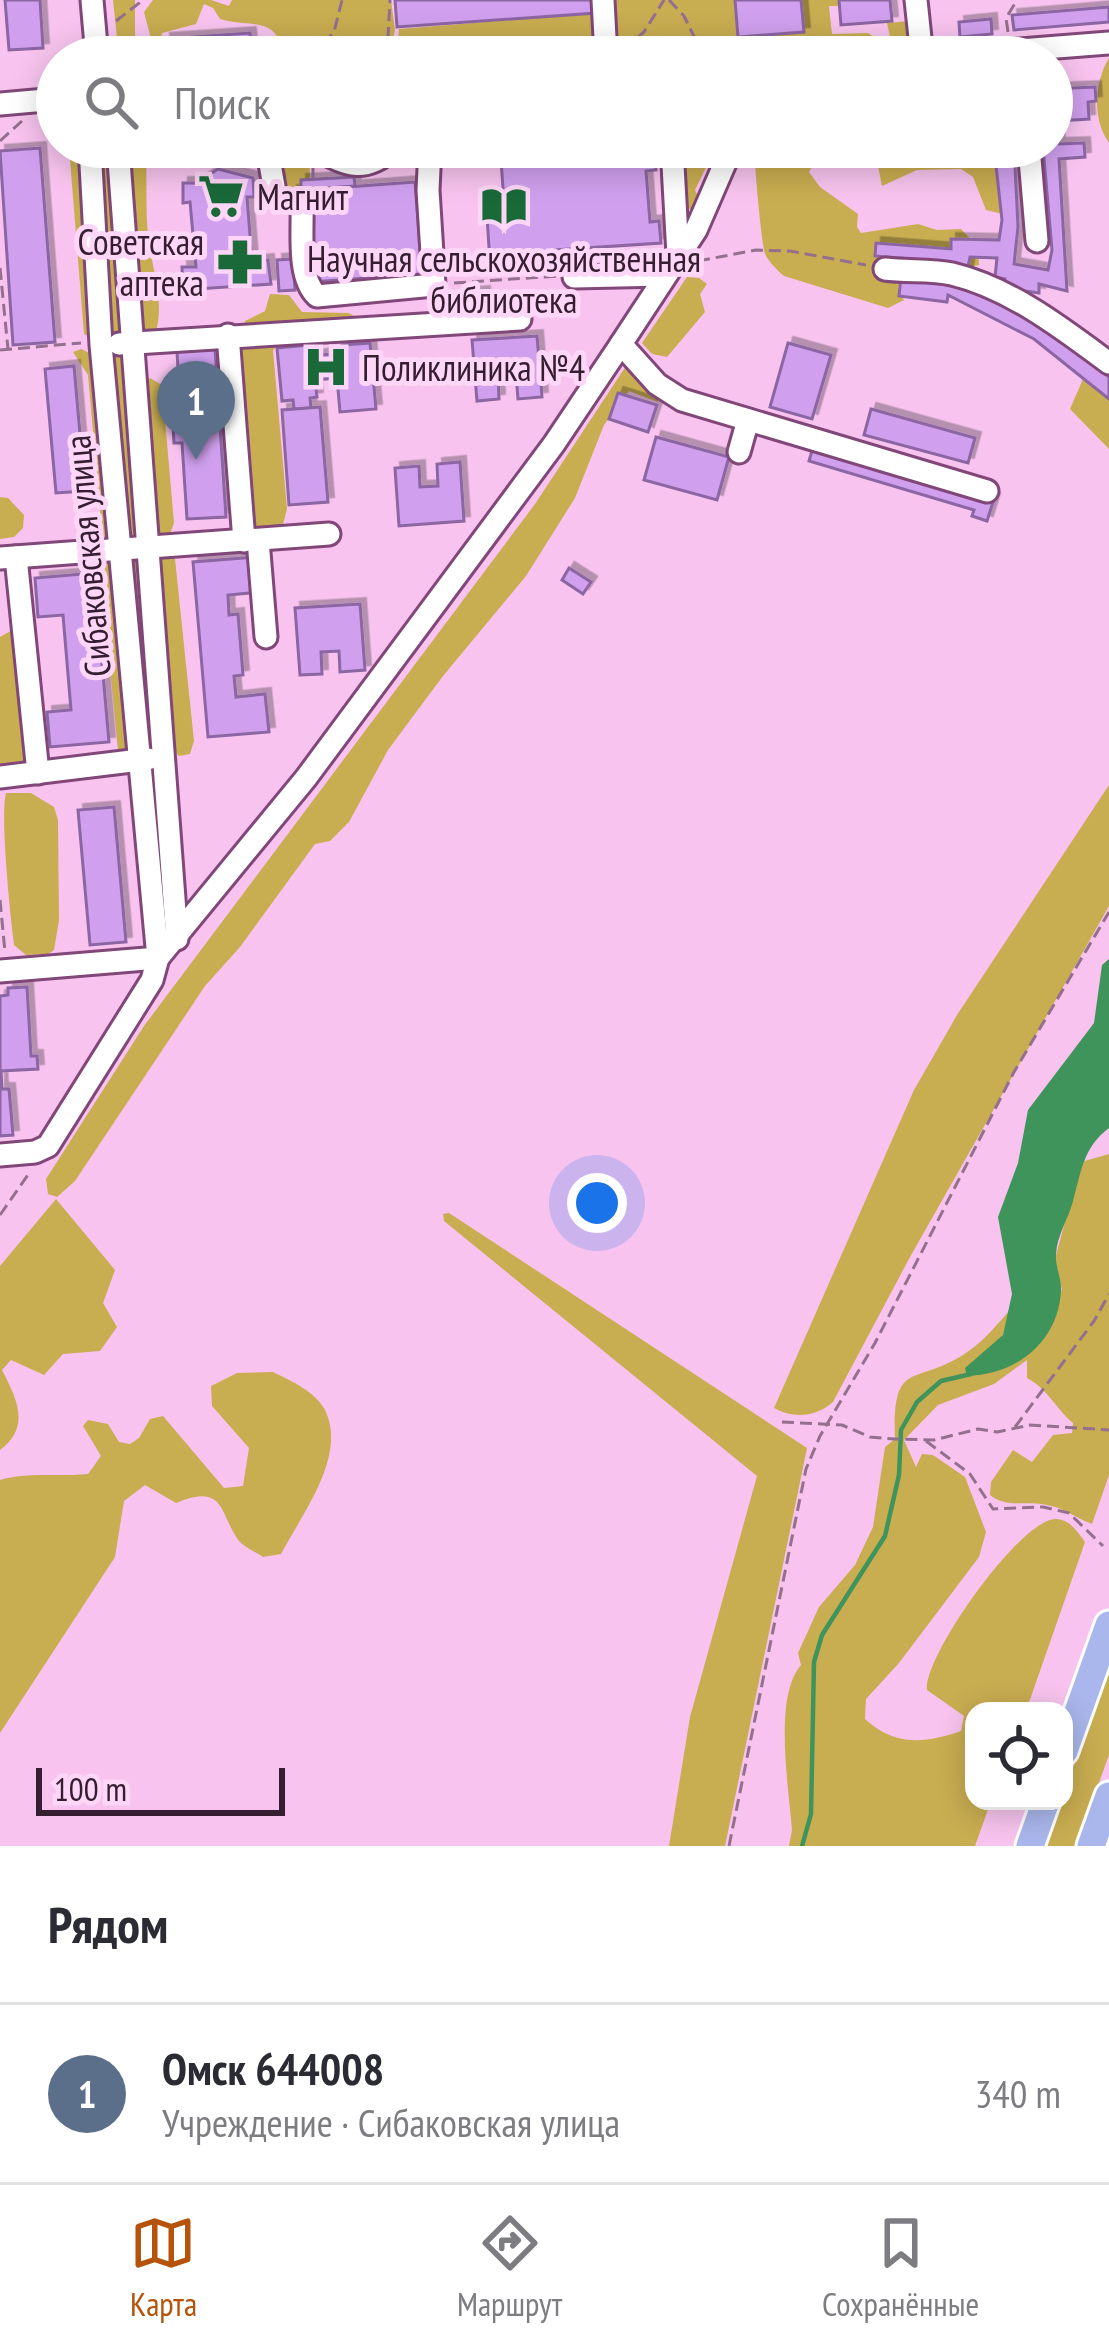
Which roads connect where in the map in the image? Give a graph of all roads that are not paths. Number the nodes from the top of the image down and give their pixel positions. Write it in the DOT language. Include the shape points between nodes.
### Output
graph roads {
  1 [pos="92,0"];
  2 [pos="603,0"];
  3 [pos="916,0"];
  4 [pos="95,36"];
  5 [pos="605,36"];
  6 [pos="922,36"];
  7 [pos="1109,44"];
  8 [pos="1073,48"];
  9 [pos="36,101"];
  10 [pos="0,104"];
  11 [pos="91,168"];
  12 [pos="120,168"];
  13 [pos="271,168"];
  14 [pos="431,168"];
  15 [pos="672,168"];
  16 [pos="723,168"];
  17 [pos="1031,168"];
  18 [pos="275,192"];
  19 [pos="302,207"];
  20 [pos="1036,241"];
  21 [pos="672,265"];
  22 [pos="885,269"];
  23 [pos="574,277"];
  24 [pos="520,319"];
  25 [pos="228,335"];
  26 [pos="133,343"];
  27 [pos="101,345"];
  28 [pos="626,349"];
  29 [pos="1109,363"];
  30 [pos="748,420"];
  31 [pos="739,452"];
  32 [pos="987,491"];
  33 [pos="329,534"];
  34 [pos="251,541"];
  35 [pos="148,545"];
  36 [pos="122,548"];
  37 [pos="8,558"];
  38 [pos="266,637"];
  39 [pos="165,757"];
  40 [pos="139,760"];
  41 [pos="38,773"];
  42 [pos="0,777"];
  43 [pos="177,939"];
  44 [pos="158,958"];
  45 [pos="3,971"];
  46 [pos="0,1155"];
  47 [pos="1109,1625"];
  48 [pos="1073,1726"];
  49 [pos="1109,1796"];
  50 [pos="1043,1810"];
  51 [pos="1030,1846"];
  52 [pos="1091,1846"];
  1 -- 4 [label="street"];
  2 -- 5 [label="street"];
  3 -- 6 [label="street"];
  7 -- 8 [label="street"];
  9 -- 10 [label="street"];
  11 -- 27 [label="street, Сибаковская улица"];
  12 -- 26 [label="street, Сибаковская улица"];
  13 -- 18 [label="street"];
  14 -- 19 [label="street" via="434,285 317,296 305,273"];
  15 -- 21 [label="street"];
  16 -- 21 [label="street"];
  17 -- 20 [label="street"];
  21 -- 23 [label="street"];
  21 -- 28 [label="street"];
  22 -- 29 [label="street" via="976,284 1046,317"];
  24 -- 25 [label="street"];
  25 -- 26 [label="street"];
  25 -- 34 [label="street"];
  26 -- 27 [label="street"];
  26 -- 35 [label="street, Сибаковская улица"];
  27 -- 36 [label="street, Сибаковская улица"];
  28 -- 30 [label="street" via="682,400"];
  28 -- 43 [label="street"];
  30 -- 31 [label="street"];
  30 -- 32 [label="street"];
  33 -- 34 [label="street"];
  34 -- 35 [label="street"];
  34 -- 38 [label="street"];
  35 -- 36 [label="street"];
  35 -- 39 [label="street, Сибаковская улица"];
  36 -- 37 [label="street"];
  36 -- 40 [label="street, Сибаковская улица"];
  37 -- 41 [label="street"];
  39 -- 40 [label="street"];
  39 -- 43 [label="street, Сибаковская улица"];
  40 -- 41 [label="street"];
  40 -- 44 [label="street, Сибаковская улица"];
  41 -- 42 [label="street"];
  43 -- 44 [label="street"];
  44 -- 45 [label="street"];
  44 -- 46 [label="street" via="48,1146"];
  47 -- 48 [label="main road"];
  49 -- 52 [label="main road"];
  50 -- 51 [label="main road"];
}
